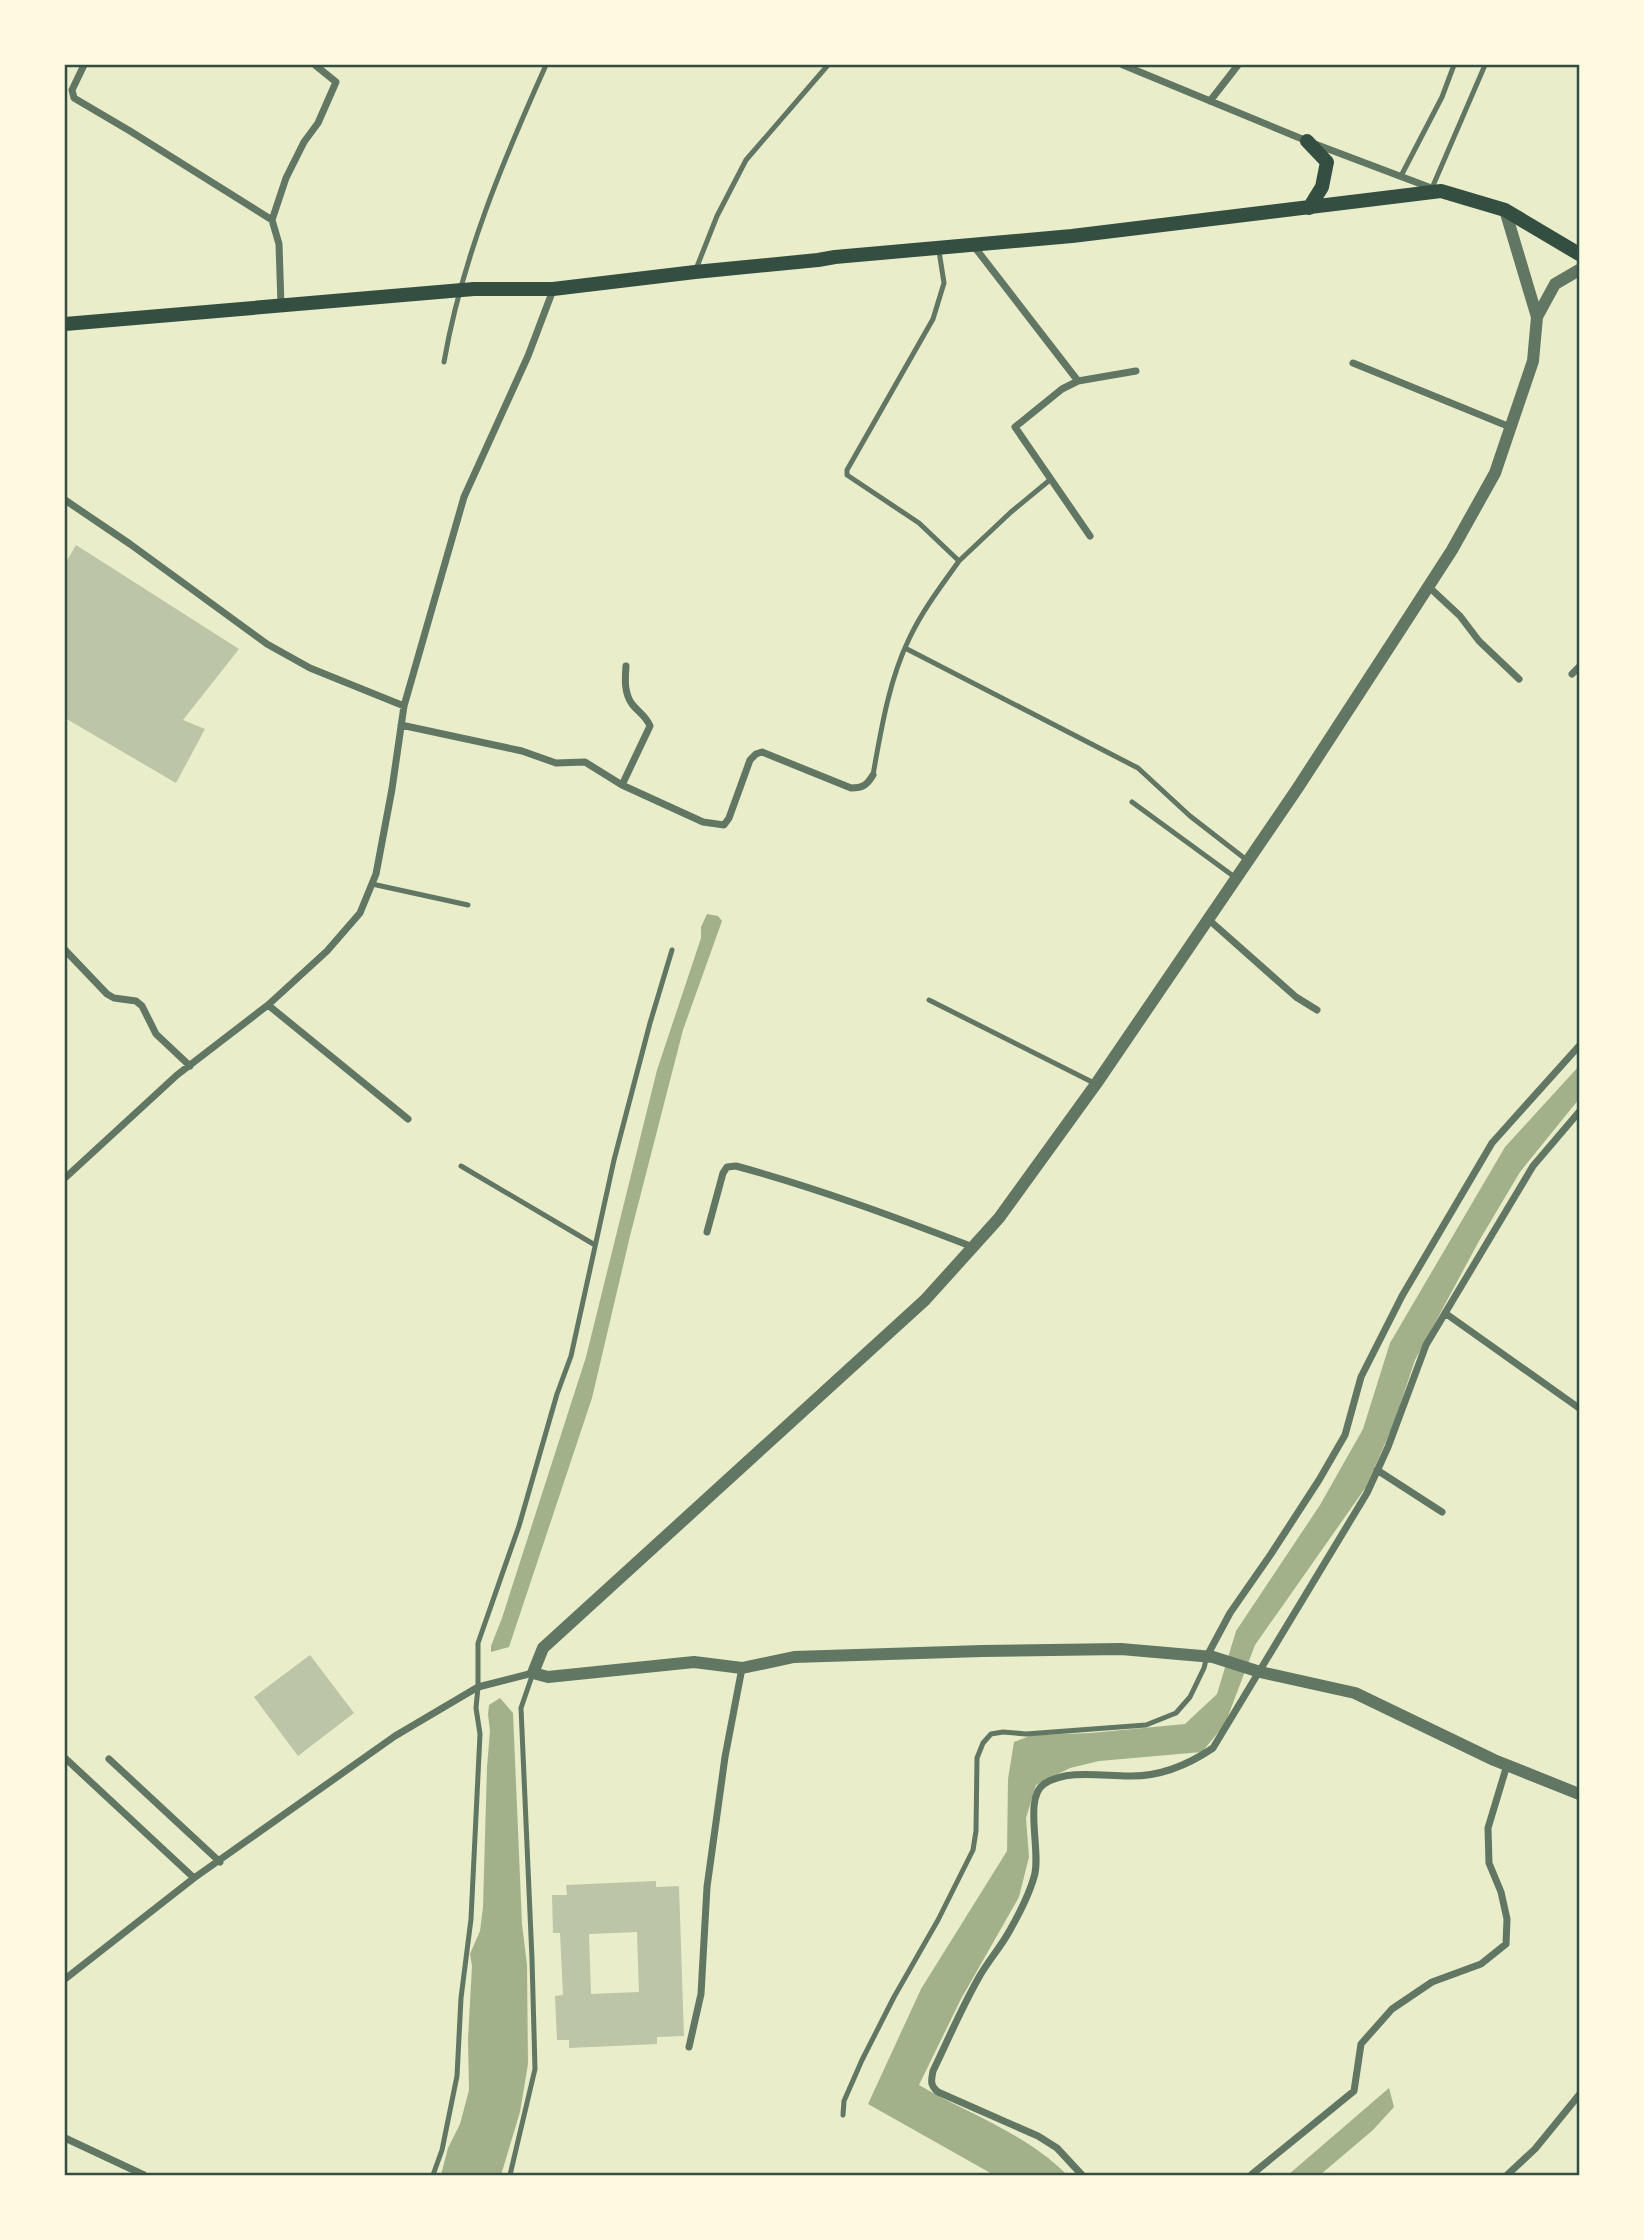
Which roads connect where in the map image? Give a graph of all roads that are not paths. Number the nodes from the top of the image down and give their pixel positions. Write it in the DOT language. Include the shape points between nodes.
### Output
graph roads {
  1 [pos="84,65"];
  2 [pos="315,65"];
  3 [pos="546,65"];
  4 [pos="828,65"];
  5 [pos="1123,65"];
  6 [pos="1238,65"];
  7 [pos="1454,65"];
  8 [pos="1485,65"];
  9 [pos="1210,101"];
  10 [pos="1307,141"];
  11 [pos="1401,176"];
  12 [pos="1437,189"];
  13 [pos="1309,208"];
  14 [pos="1505,210"];
  15 [pos="272,220"];
  16 [pos="972,245"];
  17 [pos="939,248"];
  18 [pos="1579,254"];
  19 [pos="1579,270"];
  20 [pos="695,272"];
  21 [pos="553,289"];
  22 [pos="460,290"];
  23 [pos="281,305"];
  24 [pos="1537,317"];
  25 [pos="65,324"];
  26 [pos="444,362"];
  27 [pos="1353,363"];
  28 [pos="1136,371"];
  29 [pos="1078,382"];
  30 [pos="1510,428"];
  31 [pos="1051,479"];
  32 [pos="65,500"];
  33 [pos="1090,536"];
  34 [pos="959,561"];
  35 [pos="1429,587"];
  36 [pos="905,648"];
  37 [pos="626,666"];
  38 [pos="1579,667"];
  39 [pos="1572,674"];
  40 [pos="1519,679"];
  41 [pos="404,706"];
  42 [pos="401,725"];
  43 [pos="873,775"];
  44 [pos="622,785"];
  45 [pos="1132,802"];
  46 [pos="1248,861"];
  47 [pos="1236,878"];
  48 [pos="372,884"];
  49 [pos="468,905"];
  50 [pos="1208,919"];
  51 [pos="65,950"];
  52 [pos="672,950"];
  53 [pos="929,1000"];
  54 [pos="268,1006"];
  55 [pos="1317,1010"];
  56 [pos="1579,1046"];
  57 [pos="190,1066"];
  58 [pos="1096,1083"];
  59 [pos="1579,1112"];
  60 [pos="408,1119"];
  61 [pos="461,1166"];
  62 [pos="65,1178"];
  63 [pos="707,1232"];
  64 [pos="596,1245"];
  65 [pos="974,1247"];
  66 [pos="1445,1313"];
  67 [pos="1579,1408"];
  68 [pos="1377,1471"];
  69 [pos="1442,1511"];
  70 [pos="1210,1656"];
  71 [pos="742,1668"];
  72 [pos="1256,1671"];
  73 [pos="533,1672"];
  74 [pos="478,1687"];
  75 [pos="65,1758"];
  76 [pos="109,1759"];
  77 [pos="1507,1765"];
  78 [pos="1579,1794"];
  79 [pos="220,1861"];
  80 [pos="194,1878"];
  81 [pos="65,1979"];
  82 [pos="689,2047"];
  83 [pos="1579,2095"];
  84 [pos="843,2115"];
  85 [pos="65,2138"];
  86 [pos="144,2175"];
  87 [pos="433,2175"];
  88 [pos="510,2175"];
  89 [pos="1082,2175"];
  90 [pos="1251,2175"];
  91 [pos="1507,2175"];
  1 -- 15 [label="street" via="72,90 74,97"];
  2 -- 15 [label="street" via="336,82 286,178"];
  3 -- 22 [label="lane" via="481,220"];
  4 -- 20 [label="lane" via="746,160"];
  5 -- 9 [label="street"];
  6 -- 9 [label="street"];
  7 -- 11 [label="lane"];
  8 -- 12 [label="lane"];
  9 -- 10 [label="street"];
  10 -- 11 [label="street"];
  10 -- 13 [label="main road" via="1326,162 1322,187"];
  11 -- 12 [label="street"];
  12 -- 13 [label="main road"];
  12 -- 14 [label="main road"];
  13 -- 16 [label="main road"];
  14 -- 18 [label="main road"];
  14 -- 24 [label="street"];
  15 -- 23 [label="street" via="279,244"];
  16 -- 17 [label="main road"];
  16 -- 29 [label="street"];
  17 -- 20 [label="main road"];
  17 -- 34 [label="lane" via="944,283 936,313 847,475 919,523"];
  19 -- 24 [label="street" via="1555,284"];
  20 -- 21 [label="main road"];
  21 -- 22 [label="main road"];
  21 -- 41 [label="street" via="464,497"];
  22 -- 23 [label="main road"];
  22 -- 26 [label="lane"];
  23 -- 25 [label="main road"];
  24 -- 30 [label="street" via="1533,361"];
  27 -- 30 [label="street"];
  28 -- 29 [label="street"];
  29 -- 31 [label="street" via="1062,389 1015,427"];
  30 -- 35 [label="street" via="1495,473"];
  31 -- 33 [label="street"];
  31 -- 34 [label="lane"];
  32 -- 41 [label="street" via="267,644 310,668"];
  34 -- 36 [label="lane" via="927,605"];
  35 -- 40 [label="street"];
  35 -- 46 [label="street"];
  36 -- 43 [label="lane"];
  36 -- 46 [label="lane" via="1138,768"];
  37 -- 44 [label="street" via="625,686 632,704 650,726"];
  38 -- 39 [label="street"];
  41 -- 42 [label="street"];
  42 -- 44 [label="street" via="522,751 556,763 585,762"];
  42 -- 48 [label="street"];
  43 -- 44 [label="street" via="861,788 851,788 762,752 750,760 729,818 718,826"];
  45 -- 47 [label="lane"];
  46 -- 47 [label="street"];
  47 -- 50 [label="street"];
  48 -- 49 [label="lane"];
  48 -- 54 [label="street" via="360,913"];
  50 -- 55 [label="street"];
  50 -- 58 [label="street"];
  51 -- 57 [label="street" via="107,994 142,1006 156,1034"];
  52 -- 64 [label="lane" via="646,1035"];
  53 -- 58 [label="lane"];
  54 -- 57 [label="street"];
  54 -- 60 [label="street"];
  56 -- 70 [label="street" via="1492,1143 1361,1377 1346,1435 1230,1613"];
  57 -- 62 [label="street"];
  58 -- 65 [label="street"];
  59 -- 66 [label="street" via="1533,1166"];
  61 -- 64 [label="lane"];
  63 -- 65 [label="street" via="723,1173 736,1166 822,1191"];
  64 -- 74 [label="lane" via="571,1356 478,1643"];
  65 -- 73 [label="street" via="925,1300 543,1648"];
  66 -- 67 [label="street"];
  66 -- 68 [label="street" via="1426,1345"];
  68 -- 69 [label="street"];
  68 -- 72 [label="street"];
  70 -- 71 [label="street" via="1121,1649 982,1651 794,1657"];
  70 -- 72 [label="street"];
  70 -- 84 [label="lane" via="1190,1697 1176,1713 1146,1725 1003,1732 991,1734 983,1743 977,1758 973,1850 862,2060 844,2101"];
  71 -- 73 [label="street" via="694,1662 548,1677"];
  71 -- 82 [label="street" via="708,1887 701,1994"];
  72 -- 77 [label="street" via="1355,1693"];
  72 -- 89 [label="street" via="1213,1748 1193,1762 1130,1777 1062,1777 1040,1788 1033,1813 1038,1857 1035,1876 933,2071 930,2081 938,2092 1038,2136 1057,2148"];
  73 -- 74 [label="street"];
  73 -- 88 [label="lane" via="521,1708 535,2069"];
  74 -- 79 [label="street" via="395,1736"];
  74 -- 87 [label="lane" via="471,1919 457,2076"];
  75 -- 80 [label="street"];
  76 -- 79 [label="street"];
  77 -- 78 [label="street"];
  77 -- 90 [label="street" via="1488,1828 1489,1863 1507,1919 1506,1944 1481,1964 1432,1982 1392,2010 1359,2050 1354,2091"];
  79 -- 80 [label="street"];
  80 -- 81 [label="street"];
  83 -- 91 [label="street"];
  85 -- 86 [label="street"];
}
